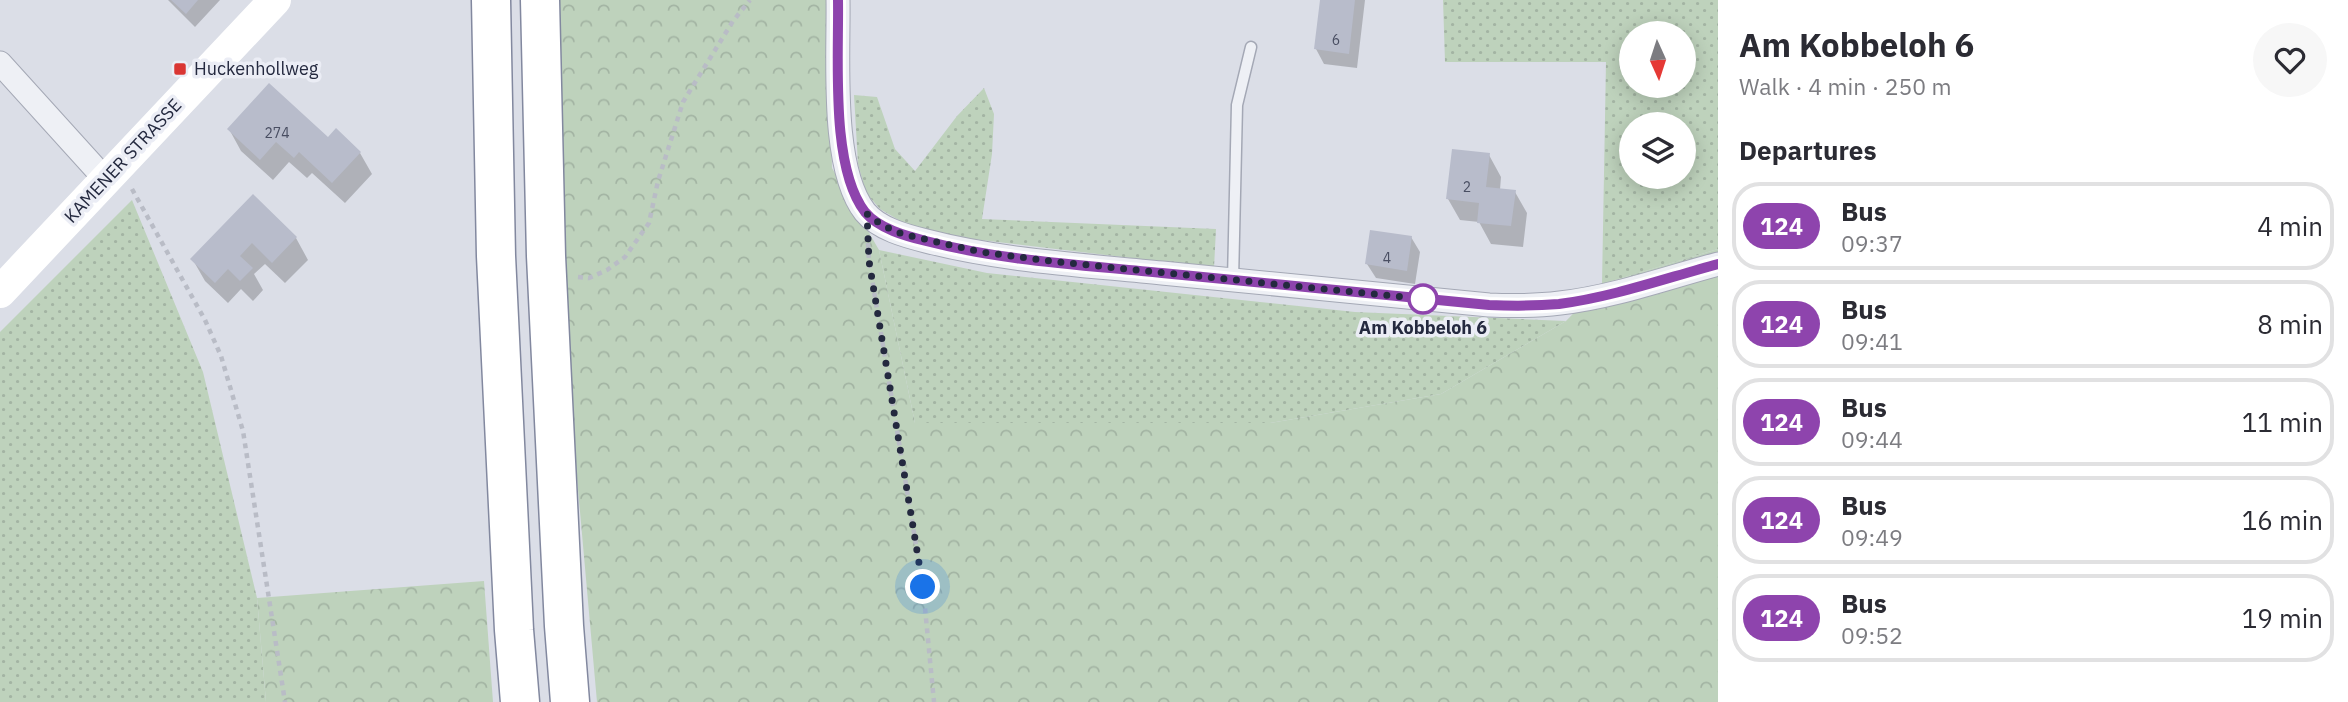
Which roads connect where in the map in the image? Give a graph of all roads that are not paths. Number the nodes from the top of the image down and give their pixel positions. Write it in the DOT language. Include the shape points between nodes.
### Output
graph roads {
  1 [pos="275,0"];
  2 [pos="491,0"];
  3 [pos="540,0"];
  4 [pos="838,0"];
  5 [pos="1251,47"];
  6 [pos="0,63"];
  7 [pos="112,172"];
  8 [pos="1718,264"];
  9 [pos="1233,280"];
  10 [pos="0,292"];
  11 [pos="520,702"];
  12 [pos="570,702"];
  1 -- 7 [label="main road, KAMENER STRASSE"];
  2 -- 11 [label="highway" via="496,270"];
  3 -- 12 [label="highway" via="546,256"];
  4 -- 9 [label="street" via="840,133 856,198 882,225 981,252"];
  5 -- 9 [label="lane" via="1237,105"];
  6 -- 7 [label="street"];
  7 -- 10 [label="main road, KAMENER STRASSE"];
  8 -- 9 [label="street" via="1617,292 1527,306"];
}
